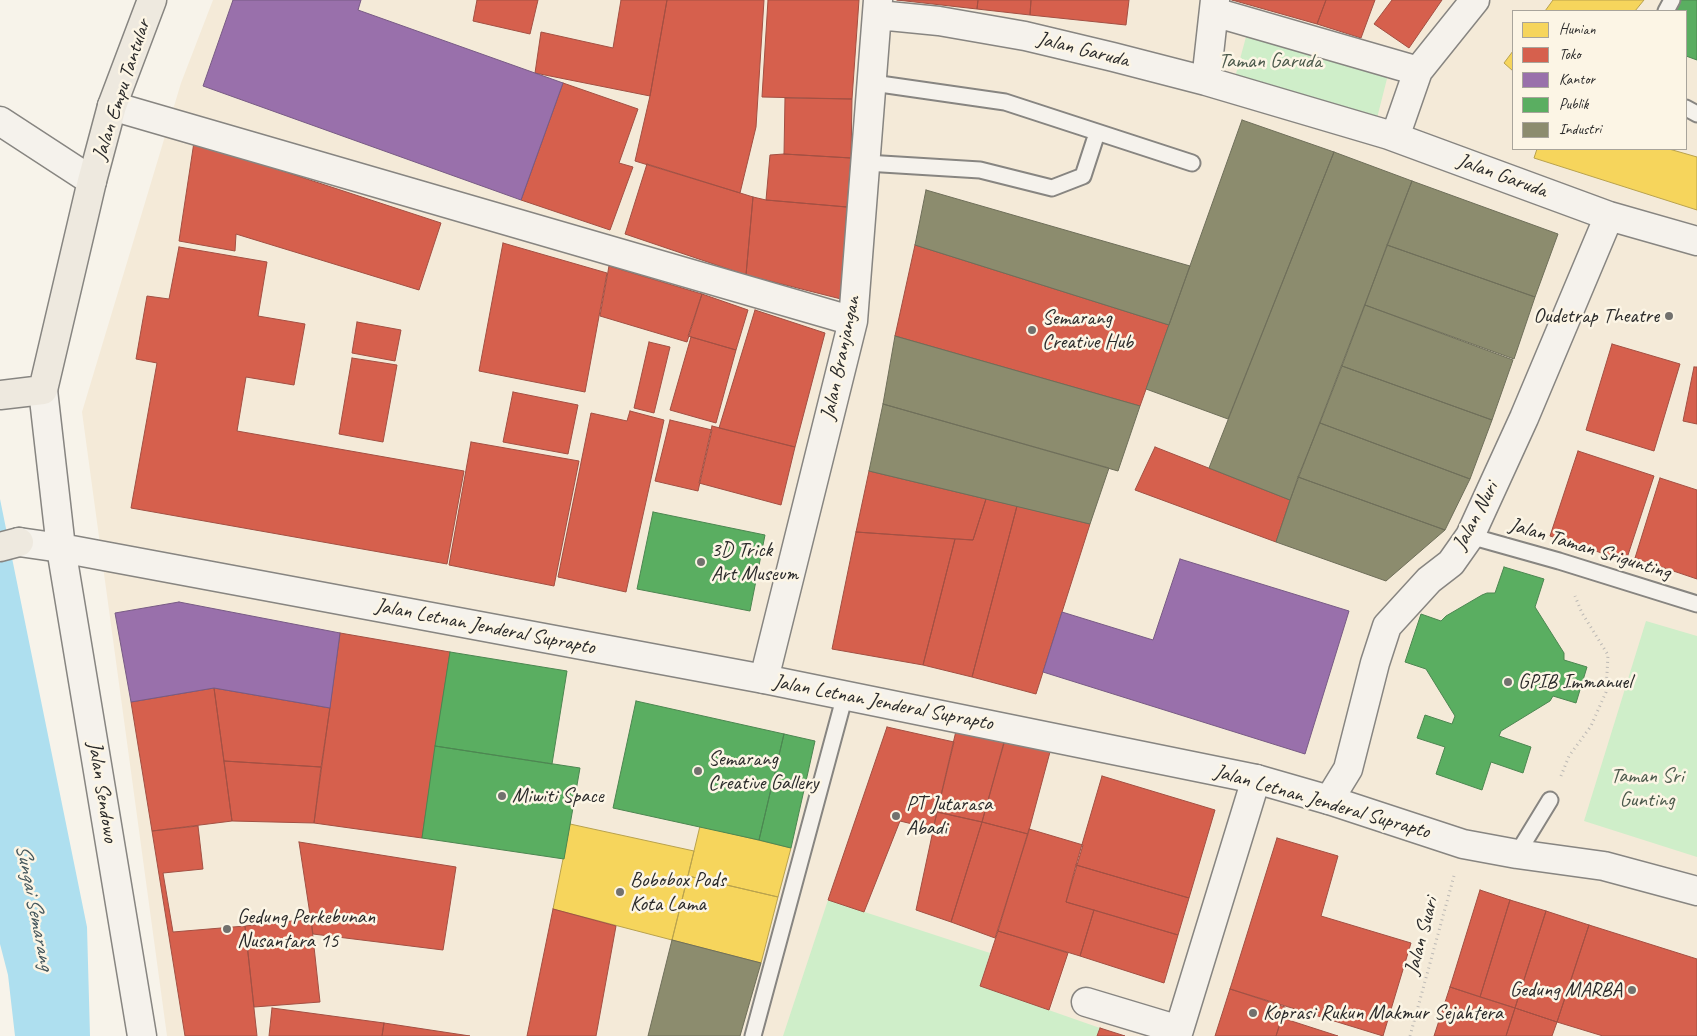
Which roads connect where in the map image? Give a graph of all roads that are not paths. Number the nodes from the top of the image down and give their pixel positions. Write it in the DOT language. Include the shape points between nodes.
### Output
graph roads {
  1 [pos="152,0"];
  2 [pos="1475,0"];
  3 [pos="1214,6"];
  4 [pos="878,8"];
  5 [pos="1418,71"];
  6 [pos="1206,81"];
  7 [pos="873,83"];
  8 [pos="112,106"];
  9 [pos="0,121"];
  10 [pos="1097,133"];
  11 [pos="1394,137"];
  12 [pos="866,163"];
  13 [pos="1192,163"];
  14 [pos="92,181"];
  15 [pos="1609,216"];
  16 [pos="1697,241"];
  17 [pos="853,321"];
  18 [pos="43,390"];
  19 [pos="1,394"];
  20 [pos="1470,536"];
  21 [pos="9,544"];
  22 [pos="61,548"];
  23 [pos="1697,604"];
  24 [pos="764,679"];
  25 [pos="845,695"];
  26 [pos="1256,779"];
  27 [pos="1329,800"];
  28 [pos="1550,800"];
  29 [pos="1517,854"];
  30 [pos="1697,891"];
  31 [pos="1086,1002"];
  32 [pos="142,1036"];
  33 [pos="752,1036"];
  1 -- 8 [label="main road, Jalan Empu Tantular"];
  2 -- 5 [label="street"];
  3 -- 5 [label="street"];
  3 -- 6 [label="street"];
  4 -- 6 [label="street, Jalan Garuda" via="1025,36"];
  4 -- 7 [label="street, Jalan Branjangan"];
  5 -- 11 [label="street"];
  6 -- 11 [label="street, Jalan Garuda"];
  7 -- 10 [label="lane" via="1005,102"];
  7 -- 12 [label="street, Jalan Branjangan"];
  8 -- 14 [label="main road, Jalan Empu Tantular"];
  8 -- 17 [label="street"];
  9 -- 14 [label="street"];
  10 -- 12 [label="lane" via="1083,176 1052,188 980,170"];
  10 -- 13 [label="lane"];
  11 -- 15 [label="street, Jalan Garuda"];
  12 -- 17 [label="street, Jalan Branjangan"];
  14 -- 18 [label="main road, Jalan Empu Tantular"];
  15 -- 16 [label="street, Jalan Garuda"];
  15 -- 20 [label="street, Jalan Nuri" via="1524,418"];
  17 -- 24 [label="street, Jalan Branjangan"];
  18 -- 19 [label="main road"];
  18 -- 22 [label="street, Jalan Sendowo"];
  20 -- 23 [label="lane, Jalan Taman Srigunting"];
  20 -- 27 [label="street, Jalan Nuri" via="1450,563 1428,580 1387,626 1348,770"];
  21 -- 22 [label="street, Jalan Letnan Jenderal Suprapto"];
  22 -- 24 [label="street, Jalan Letnan Jenderal Suprapto"];
  22 -- 32 [label="street, Jalan Sendowo"];
  24 -- 25 [label="street, Jalan Letnan Jenderal Suprapto"];
  25 -- 26 [label="street, Jalan Letnan Jenderal Suprapto"];
  25 -- 33 [label="lane"];
  26 -- 27 [label="street, Jalan Letnan Jenderal Suprapto"];
  26 -- 31 [label="street" via="1179,1030"];
  27 -- 29 [label="street, Jalan Letnan Jenderal Suprapto" via="1463,844"];
  28 -- 29 [label="lane"];
  29 -- 30 [label="street, Jalan Letnan Jenderal Suprapto" via="1604,866"];
}
